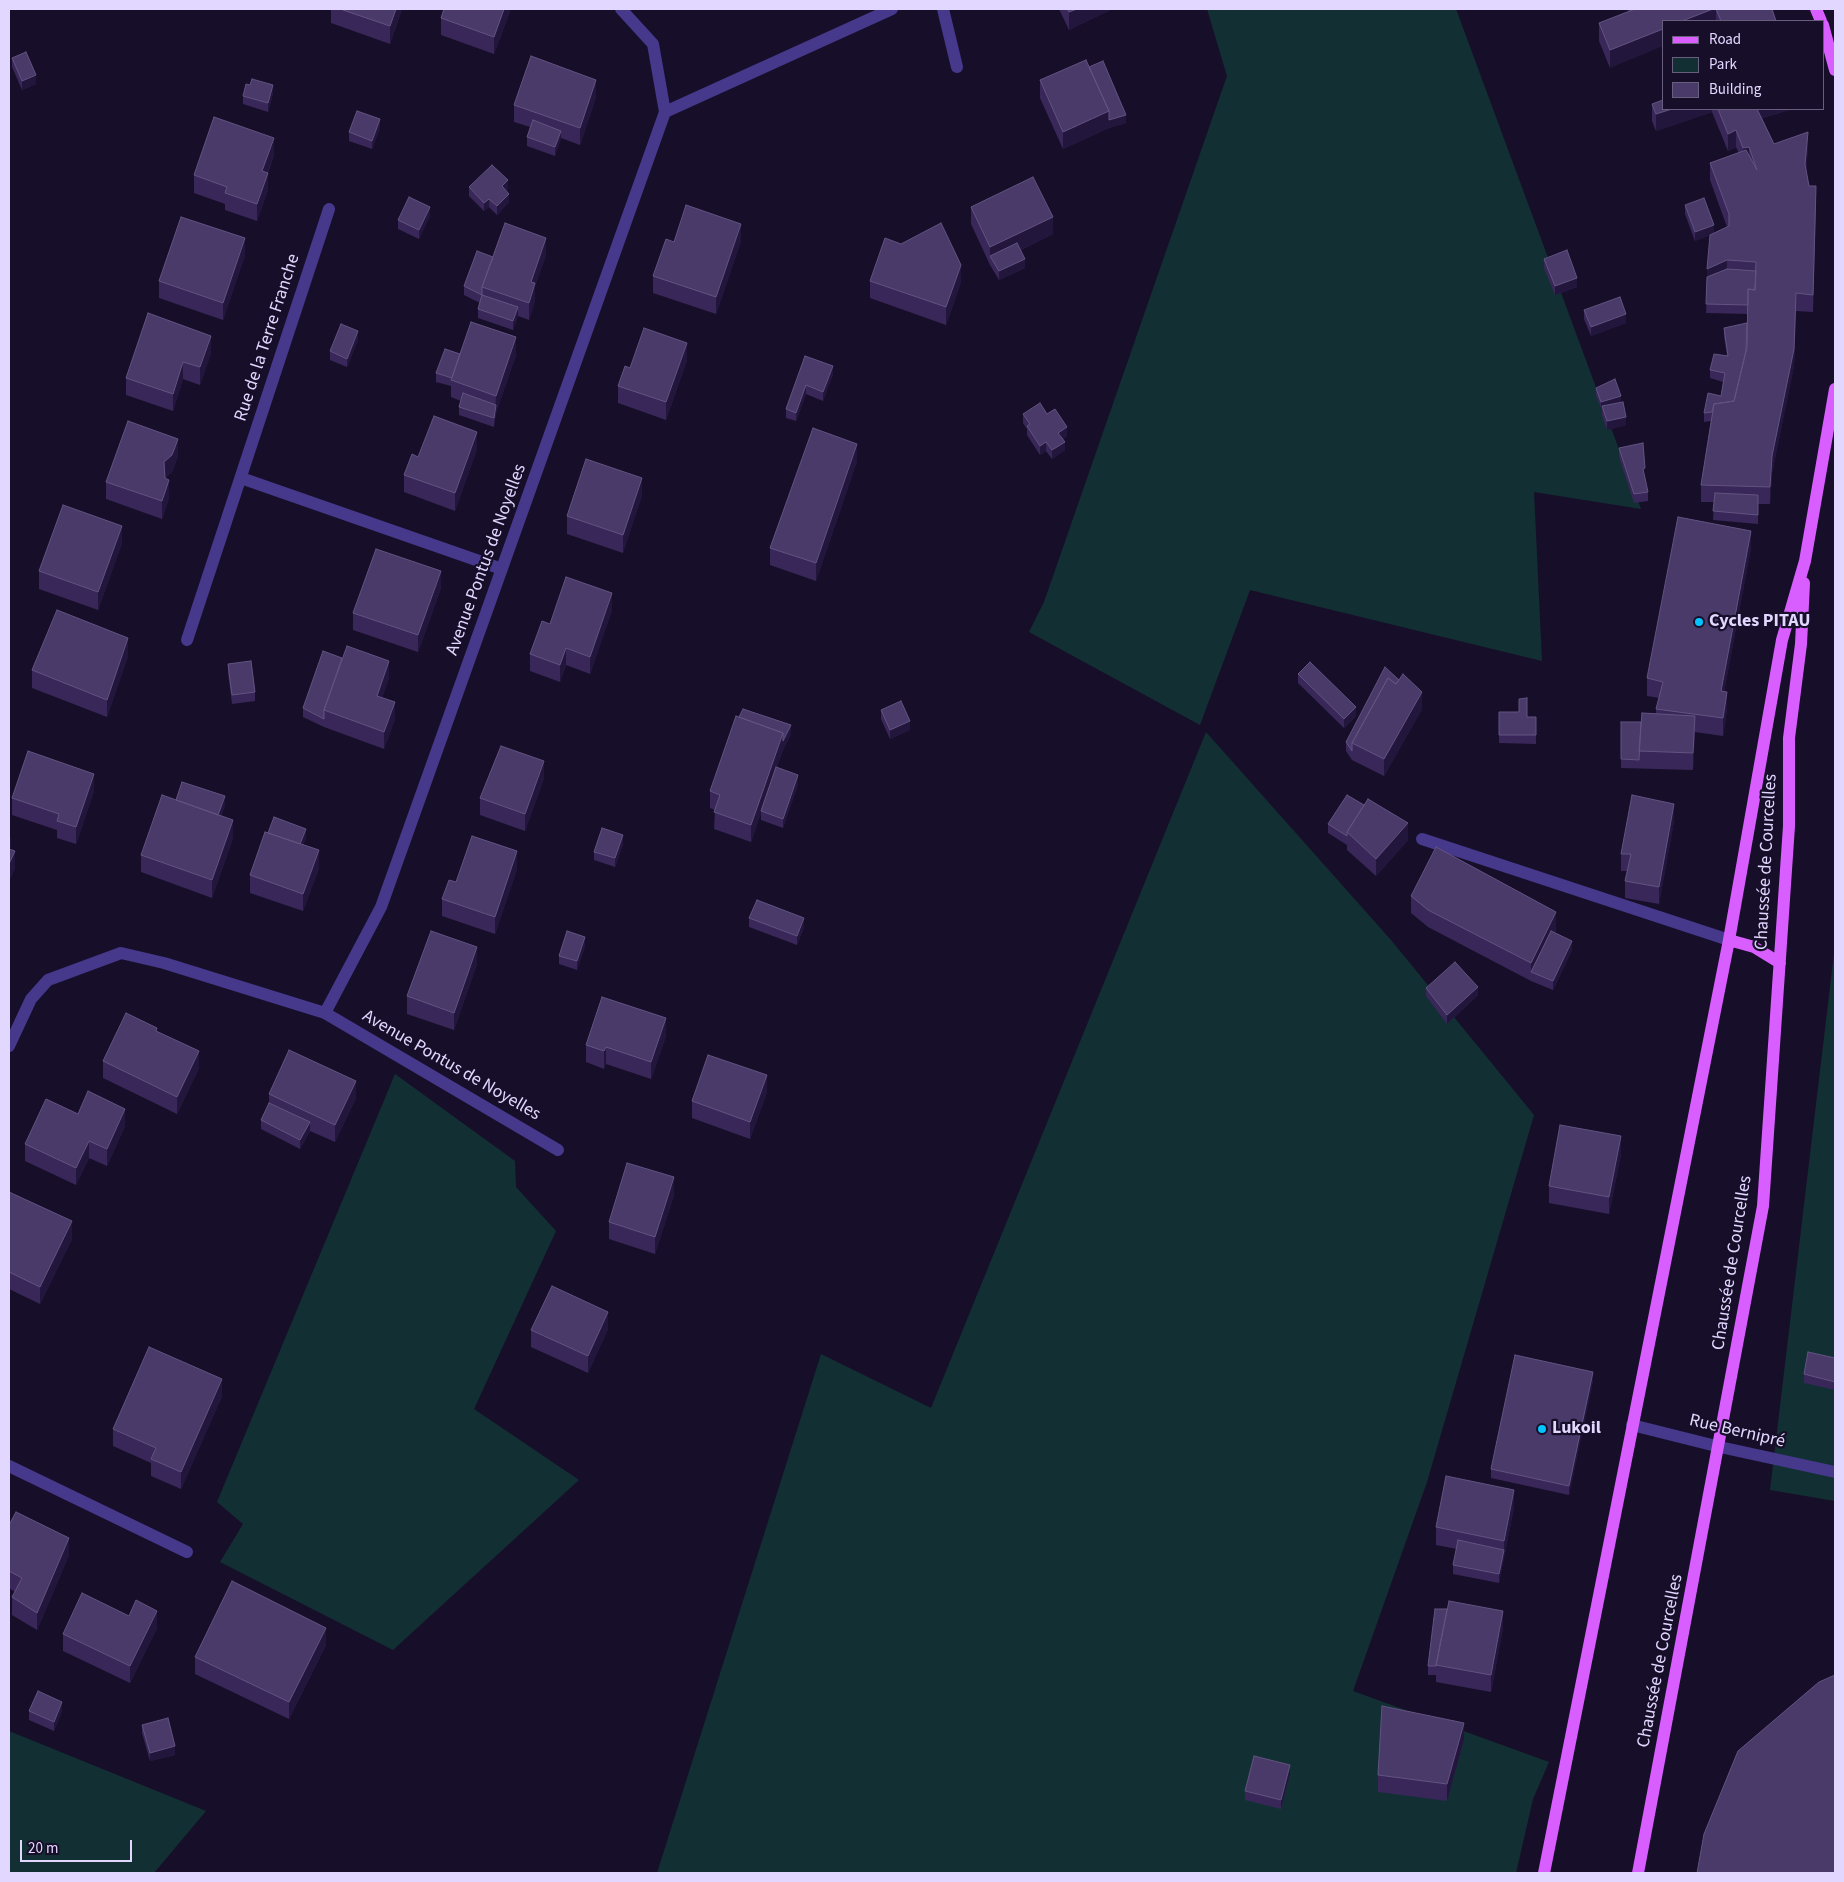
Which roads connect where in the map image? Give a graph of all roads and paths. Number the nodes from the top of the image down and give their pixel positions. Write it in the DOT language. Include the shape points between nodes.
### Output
graph roads {
  1 [pos="621,9"];
  2 [pos="892,9"];
  3 [pos="944,9"];
  4 [pos="1824,30"];
  5 [pos="957,67"];
  6 [pos="1835,70"];
  7 [pos="665,112"];
  8 [pos="329,209"];
  9 [pos="1835,389"];
  10 [pos="241,478"];
  11 [pos="1805,561"];
  12 [pos="502,569"];
  13 [pos="187,640"];
  14 [pos="1422,839"];
  15 [pos="1729,940"];
  16 [pos="1780,963"];
  17 [pos="325,1013"];
  18 [pos="9,1046"];
  19 [pos="558,1150"];
  20 [pos="1632,1425"];
  21 [pos="1720,1448"];
  22 [pos="9,1466"];
  23 [pos="1835,1472"];
  24 [pos="187,1552"];
  25 [pos="1544,1873"];
  26 [pos="1638,1873"];
  1 -- 7 [label="street, Avenue Pontus de Noyelles" via="653,44"];
  2 -- 7 [label="street"];
  3 -- 5 [label="street"];
  4 -- 6 [label="main road"];
  7 -- 12 [label="street, Avenue Pontus de Noyelles"];
  8 -- 10 [label="street, Rue de la Terre Franche"];
  9 -- 11 [label="main road, Chaussée de Courcelles"];
  10 -- 12 [label="street"];
  10 -- 13 [label="street, Rue de la Terre Franche"];
  11 -- 15 [label="main road, Chaussée de Courcelles" via="1782,640"];
  11 -- 16 [label="main road, Chaussée de Courcelles" via="1801,644 1790,738 1789,826"];
  12 -- 17 [label="street, Avenue Pontus de Noyelles" via="381,907"];
  14 -- 15 [label="street, Chaussée de Courcelles"];
  15 -- 16 [label="main road" via="1754,947"];
  15 -- 20 [label="main road, Chaussée de Courcelles"];
  16 -- 21 [label="main road, Chaussée de Courcelles" via="1763,1206"];
  17 -- 18 [label="street, Avenue Pontus de Noyelles" via="164,963 121,953 48,980 31,1000"];
  17 -- 19 [label="street, Avenue Pontus de Noyelles"];
  20 -- 21 [label="street, Rue Bernipré"];
  20 -- 25 [label="main road, Chaussée de Courcelles"];
  21 -- 23 [label="street, Rue Bernipré"];
  21 -- 26 [label="main road, Chaussée de Courcelles"];
  22 -- 24 [label="street"];
}
